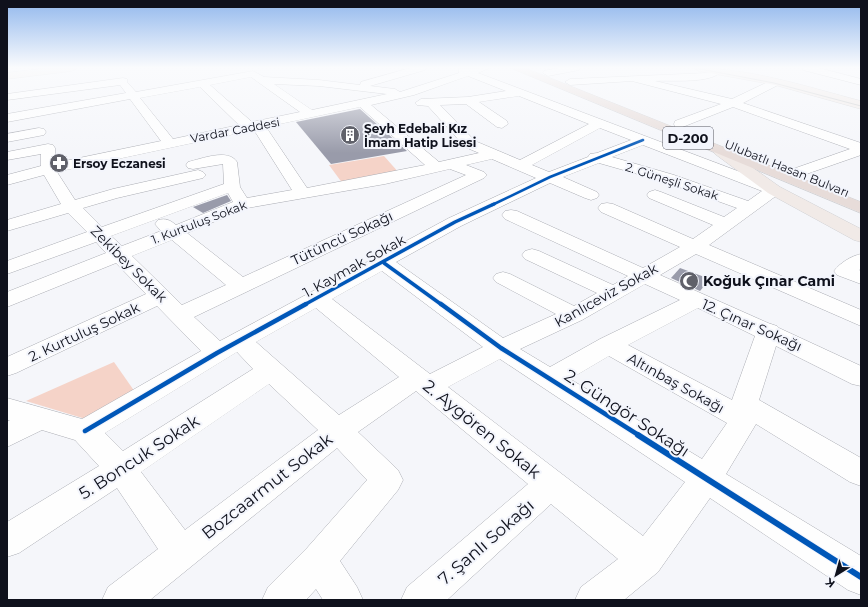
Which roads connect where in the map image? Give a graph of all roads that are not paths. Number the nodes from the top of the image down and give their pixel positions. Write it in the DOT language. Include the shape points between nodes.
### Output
graph roads {
  1 [pos="126,96"];
  2 [pos="134,96"];
  3 [pos="218,96"];
  4 [pos="285,96"];
  5 [pos="396,96"];
  6 [pos="495,96"];
  7 [pos="531,96"];
  8 [pos="586,96"];
  9 [pos="608,96"];
  10 [pos="706,96"];
  11 [pos="747,96"];
  12 [pos="829,96"];
  13 [pos="485,98"];
  14 [pos="380,100"];
  15 [pos="468,100"];
  16 [pos="733,103"];
  17 [pos="363,104"];
  18 [pos="432,104"];
  19 [pos="861,105"];
  20 [pos="498,106"];
  21 [pos="311,115"];
  22 [pos="7,118"];
  23 [pos="600,123"];
  24 [pos="502,124"];
  25 [pos="680,124"];
  26 [pos="254,126"];
  27 [pos="39,132"];
  28 [pos="7,138"];
  29 [pos="643,140"];
  30 [pos="175,142"];
  31 [pos="861,149"];
  32 [pos="720,151"];
  33 [pos="494,154"];
  34 [pos="7,156"];
  35 [pos="595,157"];
  36 [pos="521,165"];
  37 [pos="444,166"];
  38 [pos="48,169"];
  39 [pos="196,170"];
  40 [pos="795,173"];
  41 [pos="550,176"];
  42 [pos="7,180"];
  43 [pos="232,187"];
  44 [pos="774,190"];
  45 [pos="302,193"];
  46 [pos="206,195"];
  47 [pos="591,195"];
  48 [pos="656,195"];
  49 [pos="861,199"];
  50 [pos="243,204"];
  51 [pos="70,206"];
  52 [pos="749,207"];
  53 [pos="607,208"];
  54 [pos="861,208"];
  55 [pos="151,215"];
  56 [pos="511,215"];
  57 [pos="726,224"];
  58 [pos="7,226"];
  59 [pos="173,231"];
  60 [pos="99,235"];
  61 [pos="861,236"];
  62 [pos="694,247"];
  63 [pos="118,253"];
  64 [pos="532,255"];
  65 [pos="861,260"];
  66 [pos="384,263"];
  67 [pos="7,268"];
  68 [pos="641,276"];
  69 [pos="503,278"];
  70 [pos="861,278"];
  71 [pos="241,286"];
  72 [pos="614,293"];
  73 [pos="160,296"];
  74 [pos="318,299"];
  75 [pos="7,300"];
  76 [pos="696,300"];
  77 [pos="179,315"];
  78 [pos="574,315"];
  79 [pos="861,319"];
  80 [pos="769,331"];
  81 [pos="240,340"];
  82 [pos="609,345"];
  83 [pos="501,348"];
  84 [pos="217,353"];
  85 [pos="7,367"];
  86 [pos="270,370"];
  87 [pos="861,377"];
  88 [pos="550,379"];
  89 [pos="424,382"];
  90 [pos="7,409"];
  91 [pos="744,412"];
  92 [pos="40,418"];
  93 [pos="85,431"];
  94 [pos="338,431"];
  95 [pos="7,435"];
  96 [pos="121,469"];
  97 [pos="861,473"];
  98 [pos="706,479"];
  99 [pos="551,484"];
  100 [pos="7,541"];
  101 [pos="181,553"];
  102 [pos="319,560"];
  103 [pos="646,560"];
  104 [pos="861,577"];
  105 [pos="121,600"];
  106 [pos="281,600"];
  107 [pos="344,600"];
  108 [pos="420,600"];
  109 [pos="594,600"];
  1 -- 22 [label="street"];
  2 -- 30 [label="street"];
  3 -- 26 [label="street"];
  4 -- 21 [label="street"];
  5 -- 14 [label="street, Vardar Caddesi"];
  6 -- 13 [label="street"];
  7 -- 23 [label="street"];
  8 -- 32 [label="highway, Ulubatlı Hasan Bulvarı / D-200"];
  9 -- 25 [label="highway, Ulubatlı Hasan Bulvarı / D-200"];
  10 -- 16 [label="street"];
  11 -- 16 [label="street"];
  12 -- 19 [label="main road"];
  13 -- 15 [label="street"];
  13 -- 20 [label="street"];
  14 -- 17 [label="street, Vardar Caddesi"];
  14 -- 18 [label="street"];
  15 -- 18 [label="street"];
  15 -- 24 [label="street"];
  16 -- 25 [label="street"];
  16 -- 31 [label="street"];
  17 -- 21 [label="street, Vardar Caddesi"];
  17 -- 37 [label="street"];
  18 -- 33 [label="street" via="470,144"];
  21 -- 26 [label="street, Vardar Caddesi"];
  23 -- 29 [label="street"];
  23 -- 36 [label="street"];
  25 -- 40 [label="highway, Ulubatlı Hasan Bulvarı / D-200"];
  26 -- 30 [label="street, Vardar Caddesi"];
  26 -- 45 [label="street"];
  27 -- 28 [label="street"];
  29 -- 35 [label="street, 1. Kaymak Sokak"];
  29 -- 44 [label="street"];
  30 -- 38 [label="street, Vardar Caddesi"];
  30 -- 39 [label="street"];
  31 -- 40 [label="street"];
  32 -- 44 [label="main road"];
  32 -- 54 [label="highway, Ulubatlı Hasan Bulvarı / D-200"];
  33 -- 36 [label="street"];
  33 -- 37 [label="street, 1. Kurtuluş Sokak"];
  34 -- 38 [label="street" via="48,148"];
  35 -- 41 [label="street, 1. Kaymak Sokak"];
  35 -- 52 [label="street, 2. Güneşli Sokak" via="668,178"];
  36 -- 41 [label="street"];
  37 -- 45 [label="street, 1. Kurtuluş Sokak"];
  37 -- 71 [label="street, Tütüncü Sokağı" via="478,175"];
  38 -- 42 [label="street, Vardar Caddesi"];
  38 -- 51 [label="street, Zekibey Sokak"];
  39 -- 43 [label="street" via="225,159 230,162"];
  39 -- 46 [label="street"];
  39 -- 51 [label="street"];
  40 -- 49 [label="highway, Ulubatlı Hasan Bulvarı / D-200"];
  41 -- 47 [label="street"];
  41 -- 66 [label="street, 1. Kaymak Sokak" via="455,222"];
  43 -- 46 [label="street"];
  43 -- 50 [label="street"];
  44 -- 52 [label="street, Kanlıceviz Sokak"];
  44 -- 61 [label="main road"];
  45 -- 50 [label="street, 1. Kurtuluş Sokak"];
  46 -- 55 [label="street"];
  48 -- 57 [label="street"];
  50 -- 59 [label="street, 1. Kurtuluş Sokak"];
  51 -- 58 [label="street"];
  51 -- 60 [label="street, Zekibey Sokak"];
  52 -- 57 [label="street, Kanlıceviz Sokak"];
  53 -- 62 [label="street"];
  55 -- 59 [label="street"];
  55 -- 60 [label="street"];
  56 -- 68 [label="street, 12. Çınar Sokağı"];
  57 -- 62 [label="street, Kanlıceviz Sokak"];
  59 -- 63 [label="street, 1. Kurtuluş Sokak"];
  59 -- 71 [label="street"];
  60 -- 63 [label="street, Zekibey Sokak"];
  60 -- 67 [label="street"];
  62 -- 68 [label="street, Kanlıceviz Sokak"];
  62 -- 79 [label="street"];
  63 -- 73 [label="street, Zekibey Sokak"];
  63 -- 75 [label="street, 1. Kurtuluş Sokak"];
  64 -- 72 [label="street"];
  65 -- 70 [label="street" via="844,271"];
  66 -- 74 [label="street, 1. Kaymak Sokak"];
  66 -- 83 [label="street, 2. Güngör Sokağı"];
  68 -- 72 [label="street, Kanlıceviz Sokak"];
  68 -- 76 [label="street, 12. Çınar Sokağı"];
  69 -- 78 [label="street"];
  71 -- 77 [label="street, Tütüncü Sokağı"];
  72 -- 78 [label="street, Kanlıceviz Sokak"];
  73 -- 77 [label="street, Zekibey Sokak"];
  73 -- 85 [label="street, 2. Kurtuluş Sokak"];
  74 -- 81 [label="street, 1. Kaymak Sokak"];
  74 -- 89 [label="street, 2. Aygören Sokak"];
  76 -- 80 [label="street, 12. Çınar Sokağı"];
  76 -- 82 [label="street"];
  77 -- 84 [label="street, Zekibey Sokak"];
  78 -- 83 [label="street, Kanlıceviz Sokak"];
  80 -- 87 [label="street, 12. Çınar Sokağı"];
  80 -- 91 [label="street"];
  81 -- 84 [label="street, 1. Kaymak Sokak"];
  81 -- 86 [label="street"];
  82 -- 88 [label="street"];
  82 -- 91 [label="street, Altınbaş Sokağı"];
  83 -- 88 [label="street, 2. Güngör Sokağı"];
  83 -- 89 [label="street, Kanlıceviz Sokak"];
  84 -- 93 [label="street, 1. Kaymak Sokak"];
  86 -- 94 [label="street"];
  86 -- 96 [label="street, 5. Boncuk Sokak"];
  88 -- 98 [label="street, 2. Güngör Sokağı"];
  89 -- 94 [label="street, Bozcaarmut Sokak"];
  89 -- 99 [label="street, 2. Aygören Sokak"];
  90 -- 92 [label="street"];
  91 -- 97 [label="street, Altınbaş Sokağı"];
  91 -- 98 [label="street"];
  92 -- 93 [label="street"];
  92 -- 95 [label="street"];
  93 -- 96 [label="street"];
  94 -- 101 [label="street, Bozcaarmut Sokak"];
  94 -- 102 [label="street" via="387,480"];
  96 -- 100 [label="street, 5. Boncuk Sokak"];
  96 -- 101 [label="street"];
  98 -- 103 [label="street"];
  98 -- 104 [label="street, 2. Güngör Sokağı"];
  99 -- 103 [label="street, 2. Aygören Sokak"];
  99 -- 108 [label="street, 7. Şanlı Sokağı"];
  101 -- 105 [label="street, Bozcaarmut Sokak"];
  102 -- 106 [label="street"];
  102 -- 107 [label="street"];
  103 -- 109 [label="street"];
}
